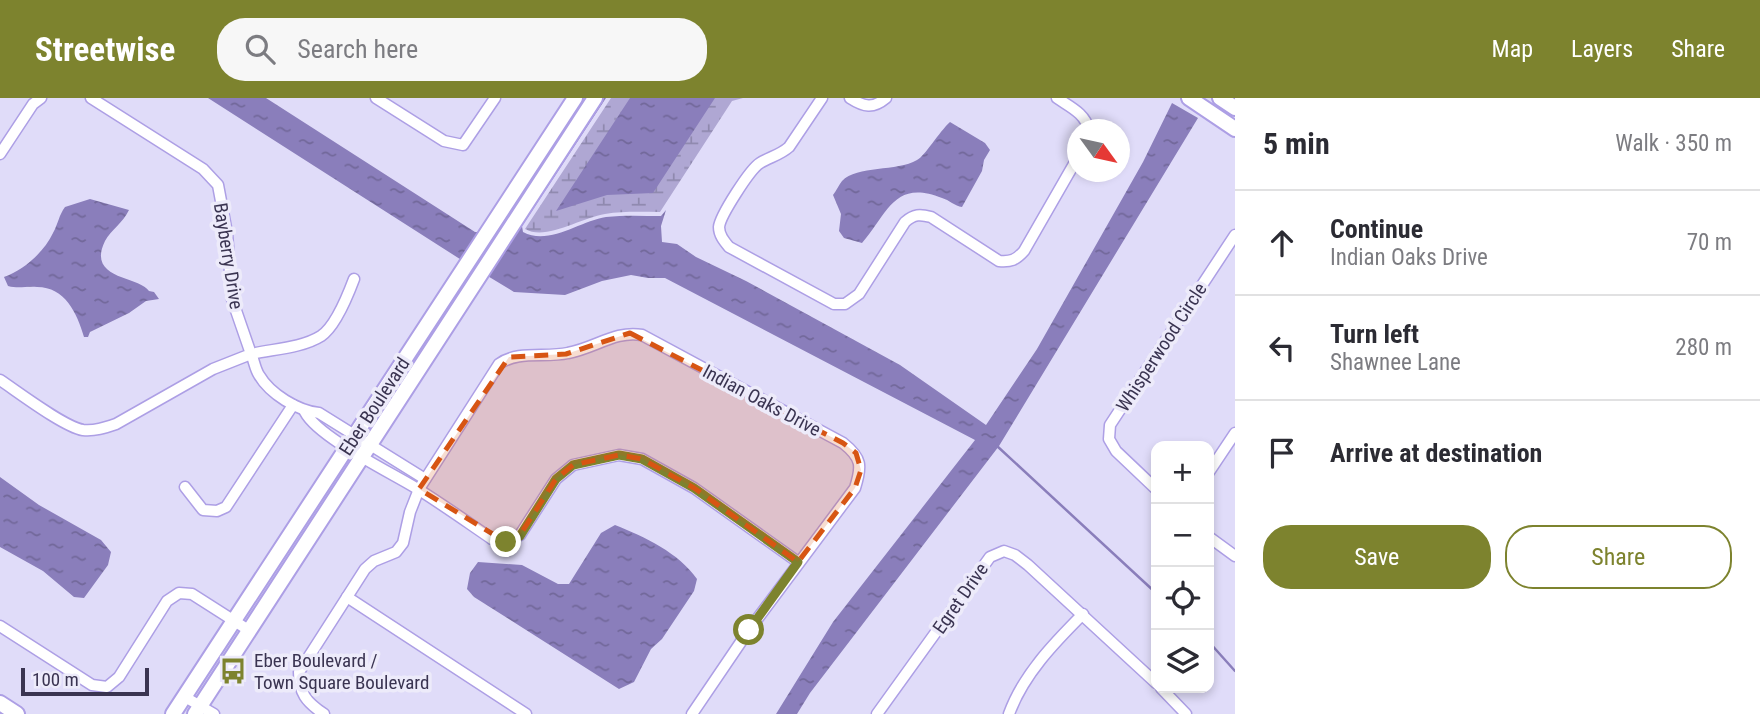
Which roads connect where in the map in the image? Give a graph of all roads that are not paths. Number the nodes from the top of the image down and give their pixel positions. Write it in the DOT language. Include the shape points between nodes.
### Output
graph roads {
  1 [pos="41,98"];
  2 [pos="91,98"];
  3 [pos="376,98"];
  4 [pos="495,98"];
  5 [pos="575,98"];
  6 [pos="595,98"];
  7 [pos="822,98"];
  8 [pos="850,98"];
  9 [pos="886,98"];
  10 [pos="1057,98"];
  11 [pos="1189,98"];
  12 [pos="1220,98"];
  13 [pos="1235,108"];
  14 [pos="1085,119"];
  15 [pos="1235,129"];
  16 [pos="0,154"];
  17 [pos="1067,175"];
  18 [pos="1235,235"];
  19 [pos="354,279"];
  20 [pos="251,354"];
  21 [pos="0,380"];
  22 [pos="293,405"];
  23 [pos="305,412"];
  24 [pos="1235,433"];
  25 [pos="356,434"];
  26 [pos="347,448"];
  27 [pos="367,450"];
  28 [pos="1214,464"];
  29 [pos="404,466"];
  30 [pos="397,476"];
  31 [pos="425,479"];
  32 [pos="1151,484"];
  33 [pos="185,487"];
  34 [pos="419,489"];
  35 [pos="1214,541"];
  36 [pos="1235,556"];
  37 [pos="798,562"];
  38 [pos="347,597"];
  39 [pos="1083,614"];
  40 [pos="235,620"];
  41 [pos="0,626"];
  42 [pos="250,631"];
  43 [pos="1151,679"];
  44 [pos="1166,693"];
  45 [pos="184,697"];
  46 [pos="0,703"];
  47 [pos="197,710"];
  48 [pos="17,714"];
  49 [pos="173,714"];
  50 [pos="214,714"];
  51 [pos="324,714"];
  52 [pos="526,714"];
  53 [pos="692,714"];
  54 [pos="877,714"];
  55 [pos="1009,714"];
  56 [pos="1186,714"];
  1 -- 16 [label="street"];
  2 -- 20 [label="street, Bayberry Drive" via="203,169 218,185 228,233 232,299"];
  3 -- 4 [label="street" via="444,141 463,145"];
  5 -- 25 [label="street, Eber Boulevard"];
  6 -- 27 [label="street, Eber Boulevard"];
  7 -- 17 [label="street" via="789,147 752,170 719,229 729,247 834,304 845,304 859,294 913,216 931,217 999,261 1018,258"];
  8 -- 9 [label="street" via="868,107"];
  10 -- 14 [label="street"];
  11 -- 15 [label="street"];
  12 -- 13 [label="street"];
  18 -- 32 [label="street, Whisperwood Circle" via="1110,425 1109,439 1116,451"];
  19 -- 20 [label="street" via="323,335"];
  20 -- 21 [label="street" via="212,369 99,430 66,423"];
  20 -- 22 [label="street, Bayberry Drive" via="269,388"];
  22 -- 23 [label="street, Bayberry Drive"];
  22 -- 33 [label="street" via="226,507 203,510"];
  23 -- 25 [label="street, Bayberry Drive" via="319,413"];
  23 -- 26 [label="street, Bayberry Drive" via="311,423"];
  24 -- 28 [label="street"];
  25 -- 26 [label="street, Eber Boulevard"];
  25 -- 27 [label="street, Bayberry Drive"];
  26 -- 27 [label="street, Bayberry Drive"];
  26 -- 40 [label="street, Eber Boulevard"];
  27 -- 29 [label="street"];
  27 -- 30 [label="street"];
  27 -- 42 [label="street, Eber Boulevard"];
  29 -- 30 [label="street"];
  29 -- 31 [label="street"];
  30 -- 34 [label="street"];
  31 -- 34 [label="street, Indian Oaks Drive"];
  31 -- 37 [label="street, Indian Oaks Drive" via="499,364 509,357 566,354 593,348 618,335 642,335 856,453 861,470 855,488"];
  34 -- 37 [label="street" via="492,539 506,542 520,536 556,479 573,465 619,455 642,459 694,488"];
  34 -- 38 [label="street, Indian Oaks Drive" via="403,543 365,569"];
  35 -- 36 [label="street"];
  37 -- 53 [label="street, Indian Oaks Drive"];
  38 -- 51 [label="street, Indian Oaks Drive" via="299,672 299,688 311,706"];
  38 -- 52 [label="street"];
  39 -- 43 [label="street, Egret Drive"];
  39 -- 54 [label="street, Egret Drive" via="1015,555 1004,551 990,557"];
  39 -- 55 [label="street" via="1051,646"];
  40 -- 41 [label="street" via="192,594 179,593 167,601 119,677 107,687 92,685"];
  40 -- 42 [label="street"];
  40 -- 45 [label="street, Eber Boulevard"];
  42 -- 47 [label="street, Eber Boulevard"];
  44 -- 56 [label="street"];
  45 -- 47 [label="street"];
  45 -- 49 [label="street, Eber Boulevard"];
  46 -- 48 [label="street"];
  47 -- 50 [label="street"];
}
